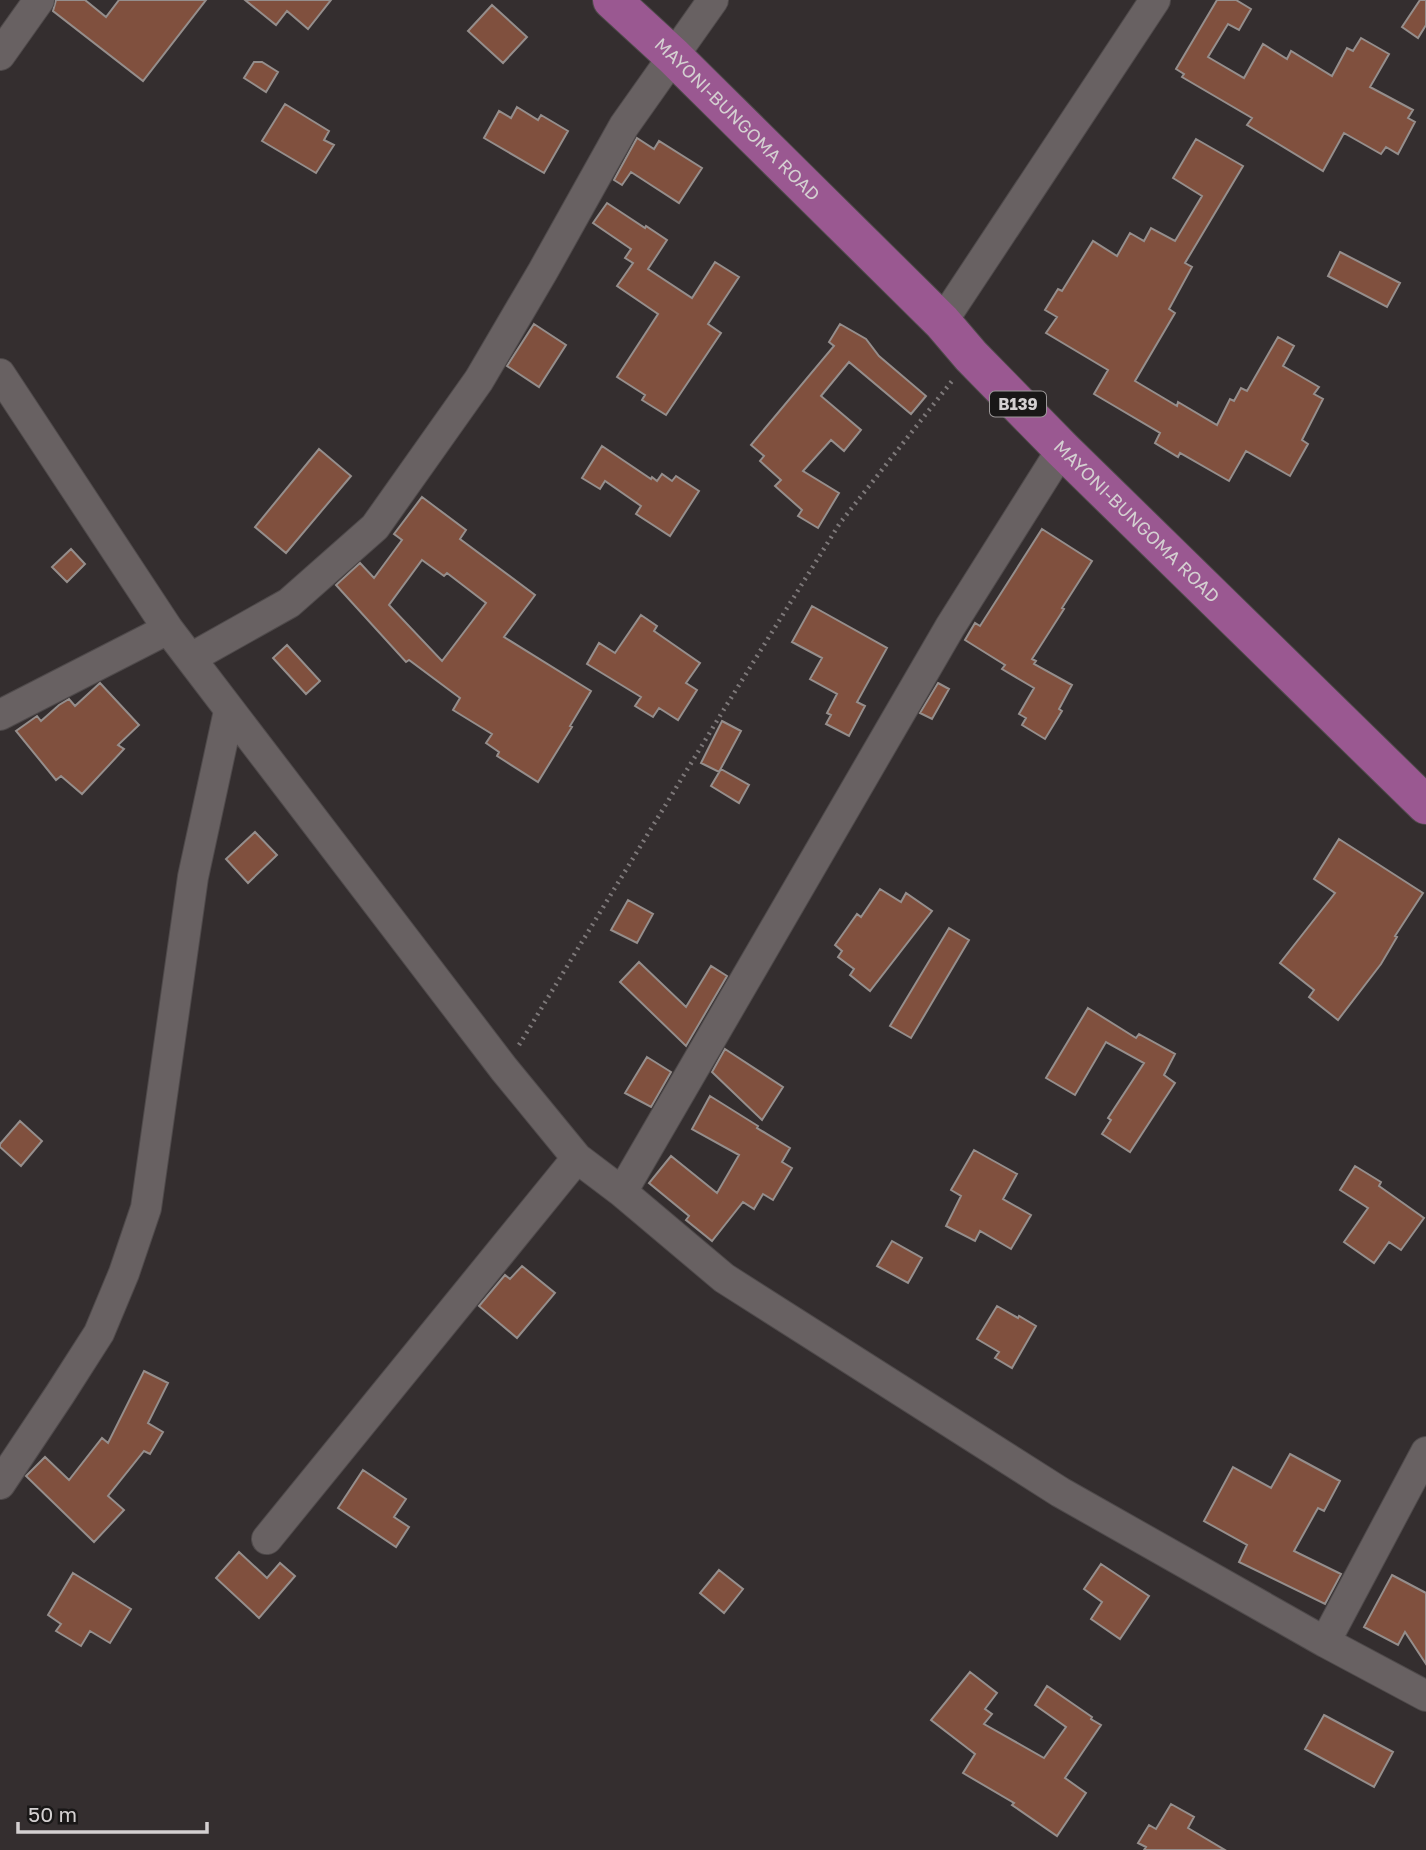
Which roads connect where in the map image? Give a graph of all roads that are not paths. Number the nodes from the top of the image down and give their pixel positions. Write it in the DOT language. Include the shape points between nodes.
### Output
graph roads {
  1 [pos="39,0"];
  2 [pos="612,0"];
  3 [pos="713,0"];
  4 [pos="1155,0"];
  5 [pos="0,55"];
  6 [pos="673,56"];
  7 [pos="942,321"];
  8 [pos="0,374"];
  9 [pos="1062,449"];
  10 [pos="168,629"];
  11 [pos="191,658"];
  12 [pos="229,711"];
  13 [pos="0,715"];
  14 [pos="1426,805"];
  15 [pos="577,1158"];
  16 [pos="622,1192"];
  17 [pos="1426,1452"];
  18 [pos="0,1484"];
  19 [pos="267,1539"];
  20 [pos="1325,1642"];
  21 [pos="1426,1696"];
  1 -- 5 [label="street"];
  2 -- 6 [label="main road, MAYONI-BUNGOMA ROAD / B139"];
  3 -- 6 [label="street"];
  4 -- 7 [label="street"];
  6 -- 7 [label="main road, MAYONI-BUNGOMA ROAD / B139"];
  6 -- 11 [label="street" via="624,126 479,380 375,527 289,604"];
  7 -- 9 [label="main road, MAYONI-BUNGOMA ROAD / B139"];
  8 -- 10 [label="street"];
  9 -- 14 [label="main road, MAYONI-BUNGOMA ROAD / B139"];
  9 -- 16 [label="street" via="950,626"];
  10 -- 11 [label="street"];
  10 -- 13 [label="street"];
  11 -- 12 [label="street"];
  12 -- 15 [label="street"];
  12 -- 18 [label="street" via="192,877 146,1208 99,1333"];
  15 -- 16 [label="street"];
  15 -- 19 [label="street"];
  16 -- 20 [label="street" via="724,1278 1060,1492"];
  17 -- 20 [label="street"];
  20 -- 21 [label="street"];
}
